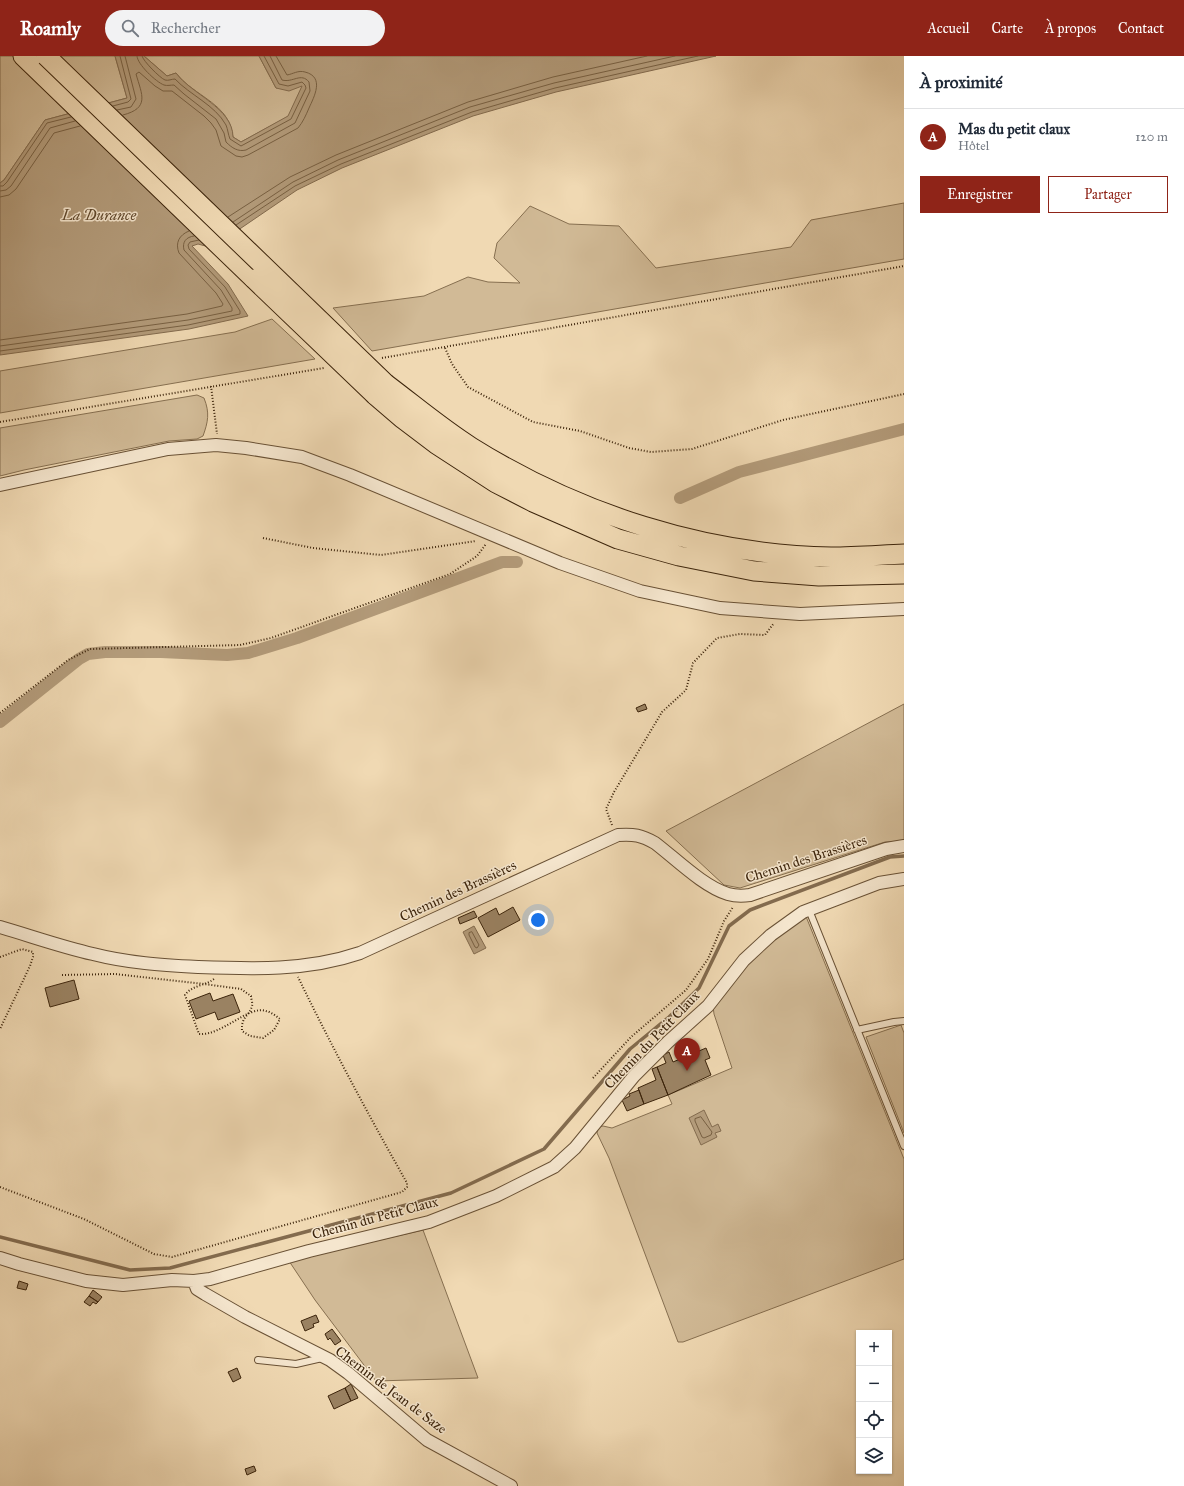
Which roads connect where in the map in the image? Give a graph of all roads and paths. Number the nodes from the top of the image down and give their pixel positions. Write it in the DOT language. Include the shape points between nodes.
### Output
graph roads {
  1 [pos="23,56"];
  2 [pos="46,56"];
  3 [pos="904,266"];
  4 [pos="380,390"];
  5 [pos="904,394"];
  6 [pos="0,422"];
  7 [pos="216,445"];
  8 [pos="0,485"];
  9 [pos="490,534"];
  10 [pos="263,538"];
  11 [pos="904,554"];
  12 [pos="904,574"];
  13 [pos="904,609"];
  14 [pos="774,612"];
  15 [pos="0,712"];
  16 [pos="618,835"];
  17 [pos="904,846"];
  18 [pos="904,879"];
  19 [pos="742,896"];
  20 [pos="809,910"];
  21 [pos="0,927"];
  22 [pos="0,957"];
  23 [pos="293,967"];
  24 [pos="224,968"];
  25 [pos="62,974"];
  26 [pos="204,984"];
  27 [pos="246,1015"];
  28 [pos="904,1021"];
  29 [pos="0,1029"];
  30 [pos="857,1030"];
  31 [pos="593,1078"];
  32 [pos="904,1146"];
  33 [pos="0,1187"];
  34 [pos="0,1258"];
  35 [pos="194,1281"];
  36 [pos="324,1357"];
  37 [pos="258,1360"];
  38 [pos="511,1486"];
  1 -- 4 [label="highway, bridge"];
  2 -- 4 [label="highway, bridge"];
  3 -- 5 [label="path" via="445,348 452,364 468,387 533,422 580,431 629,448 651,452 692,449 783,420"];
  4 -- 11 [label="highway" via="506,468 579,504 620,519 708,543 749,550 832,557"];
  4 -- 12 [label="highway" via="402,419 496,483 618,539 679,556 754,571 819,576"];
  6 -- 7 [label="path" via="211,386"];
  7 -- 8 [label="street" via="168,449"];
  7 -- 9 [label="street" via="302,457"];
  9 -- 10 [label="path" via="475,541 381,555 313,548"];
  9 -- 14 [label="street" via="560,563 640,591 720,608"];
  9 -- 15 [label="path" via="486,545 477,556 450,574 271,638 240,645 90,649 68,660"];
  13 -- 14 [label="street" via="800,614"];
  14 -- 16 [label="path" via="774,623 765,635 740,634 717,638 693,663 686,690 662,712 606,809"];
  16 -- 19 [label="street, Chemin des Brassières" via="633,834 646,838 714,888 730,895"];
  16 -- 23 [label="street, Chemin des Brassières" via="360,953 337,960"];
  17 -- 19 [label="street, Chemin des Brassières" via="886,849"];
  18 -- 20 [label="street, Chemin du Petit Claux" via="879,883"];
  19 -- 31 [label="path" via="724,921 708,960 686,990 631,1037"];
  20 -- 30 [label="lane"];
  20 -- 35 [label="street, Chemin du Petit Claux" via="771,935 744,960 708,1006 634,1076 574,1148 554,1167 496,1196 429,1222"];
  21 -- 24 [label="street, Chemin des Brassières" via="122,960"];
  22 -- 29 [label="path" via="22,949 33,952 30,966"];
  23 -- 24 [label="street, Chemin des Brassières"];
  23 -- 33 [label="path" via="407,1183 402,1192 172,1257 154,1254 84,1219"];
  24 -- 26 [label="path" via="213,981"];
  25 -- 26 [label="path" via="115,974"];
  26 -- 27 [label="path" via="241,989 251,996 252,1005"];
  26 -- 27 [label="path" via="188,990 185,995 199,1034 207,1034"];
  27 -- 27 [label="path" via="266,1010 280,1019 274,1030 262,1038 250,1036 242,1030 241,1022"];
  28 -- 30 [label="lane"];
  30 -- 32 [label="lane"];
  34 -- 35 [label="street, Chemin du Petit Claux" via="79,1279 123,1285 172,1280"];
  35 -- 36 [label="street, Chemin de Jean de Saze" via="197,1289 205,1294"];
  36 -- 37 [label="lane" via="296,1364"];
  36 -- 38 [label="street, Chemin de Jean de Saze" via="348,1373 428,1440"];
}
